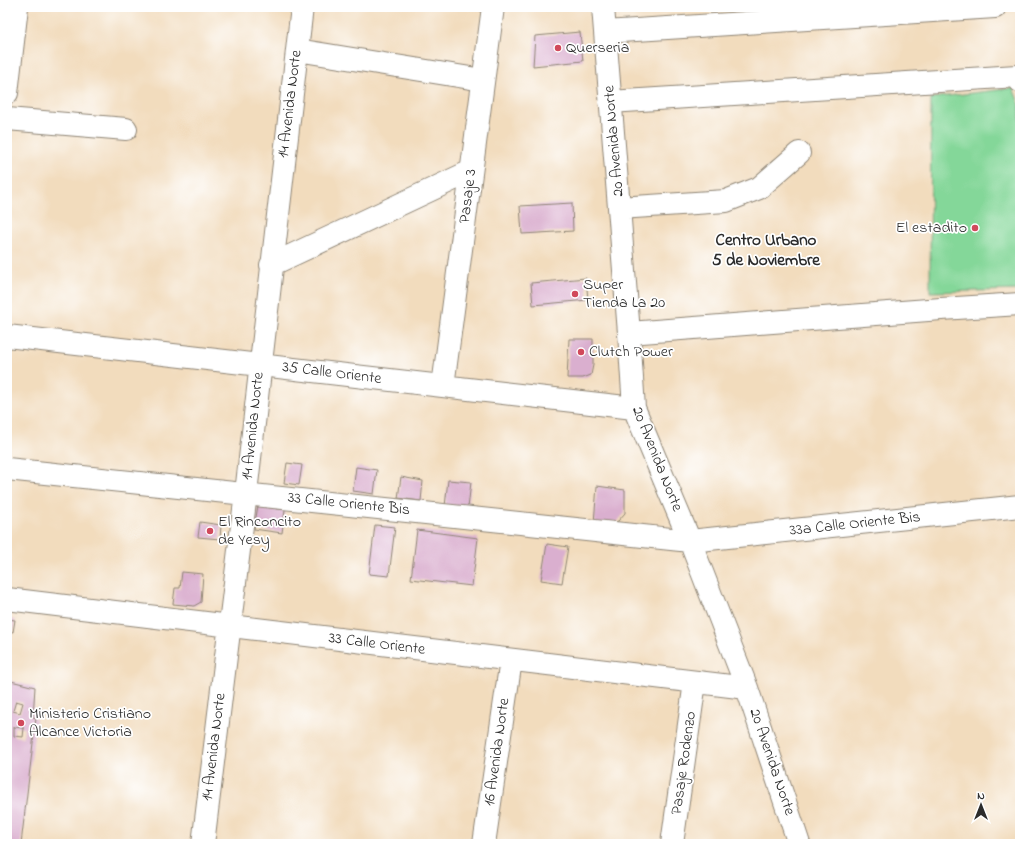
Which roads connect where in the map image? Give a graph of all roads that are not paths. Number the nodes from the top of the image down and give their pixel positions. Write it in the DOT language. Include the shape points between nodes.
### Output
graph roads {
  1 [pos="17,7"];
  2 [pos="302,7"];
  3 [pos="493,7"];
  4 [pos="603,7"];
  5 [pos="995,7"];
  6 [pos="910,10"];
  7 [pos="605,32"];
  8 [pos="297,50"];
  9 [pos="1019,79"];
  10 [pos="483,80"];
  11 [pos="7,94"];
  12 [pos="610,102"];
  13 [pos="7,119"];
  14 [pos="126,129"];
  15 [pos="799,153"];
  16 [pos="471,172"];
  17 [pos="619,208"];
  18 [pos="271,265"];
  19 [pos="1020,304"];
  20 [pos="629,333"];
  21 [pos="7,336"];
  22 [pos="260,364"];
  23 [pos="443,386"];
  24 [pos="634,408"];
  25 [pos="7,469"];
  26 [pos="246,493"];
  27 [pos="1020,506"];
  28 [pos="690,541"];
  29 [pos="7,599"];
  30 [pos="229,626"];
  31 [pos="511,660"];
  32 [pos="695,682"];
  33 [pos="747,688"];
  34 [pos="203,844"];
  35 [pos="484,844"];
  36 [pos="672,844"];
  37 [pos="799,844"];
  1 -- 11 [label="street"];
  2 -- 8 [label="street, 14 Avenida Norte"];
  3 -- 10 [label="street, Pasaje 3"];
  4 -- 7 [label="street, 20 Avenida Norte"];
  5 -- 6 [label="street"];
  6 -- 7 [label="street"];
  7 -- 12 [label="street, 20 Avenida Norte"];
  8 -- 10 [label="street"];
  8 -- 18 [label="street, 14 Avenida Norte"];
  9 -- 12 [label="street"];
  10 -- 16 [label="street, Pasaje 3"];
  12 -- 17 [label="street, 20 Avenida Norte"];
  13 -- 14 [label="street"];
  15 -- 17 [label="street" via="759,188 726,201"];
  16 -- 18 [label="street"];
  16 -- 23 [label="street, Pasaje 3"];
  17 -- 20 [label="street, 20 Avenida Norte"];
  18 -- 22 [label="street, 14 Avenida Norte"];
  19 -- 20 [label="street"];
  20 -- 24 [label="street, 20 Avenida Norte"];
  21 -- 22 [label="street, 35 Calle Oriente"];
  22 -- 23 [label="street, 35 Calle Oriente"];
  22 -- 26 [label="street, 14 Avenida Norte"];
  23 -- 24 [label="street, 35 Calle Oriente"];
  24 -- 28 [label="street, 20 Avenida Norte"];
  25 -- 26 [label="street, 33 Calle Oriente Bis"];
  26 -- 28 [label="street, 33 Calle Oriente Bis"];
  26 -- 30 [label="street, 14 Avenida Norte"];
  27 -- 28 [label="street, 33a Calle Oriente Bis"];
  28 -- 33 [label="street, 20 Avenida Norte"];
  29 -- 30 [label="street, 33 Calle Oriente"];
  30 -- 31 [label="street, 33 Calle Oriente"];
  30 -- 34 [label="street, 14 Avenida Norte"];
  31 -- 32 [label="street, 33 Calle Oriente"];
  31 -- 35 [label="street, 16 Avenida Norte"];
  32 -- 33 [label="street, 33 Calle Oriente"];
  32 -- 36 [label="street, Pasaje Rodenzo"];
  33 -- 37 [label="street, 20 Avenida Norte"];
}
